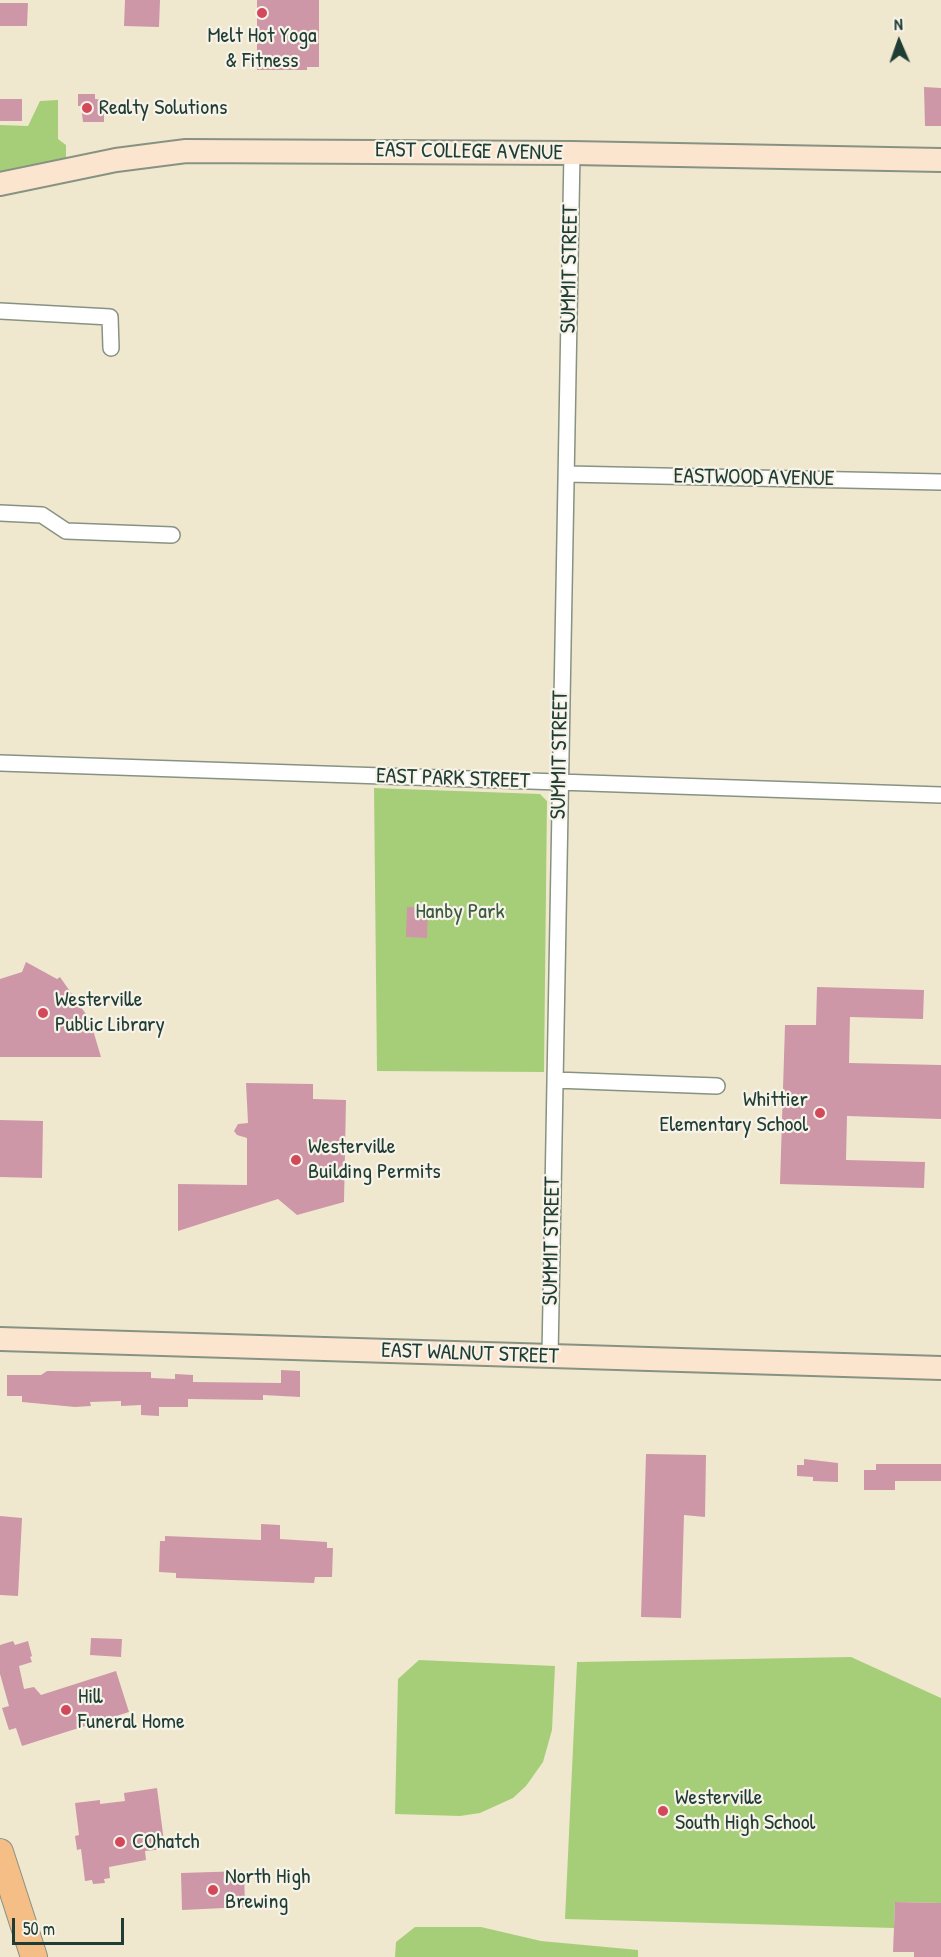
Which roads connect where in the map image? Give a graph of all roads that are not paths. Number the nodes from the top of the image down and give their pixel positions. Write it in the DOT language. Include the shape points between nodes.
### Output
graph roads {
  1 [pos="572,153"];
  2 [pos="941,160"];
  3 [pos="0,183"];
  4 [pos="0,311"];
  5 [pos="111,348"];
  6 [pos="567,474"];
  7 [pos="941,483"];
  8 [pos="0,513"];
  9 [pos="172,535"];
  10 [pos="0,763"];
  11 [pos="560,783"];
  12 [pos="941,795"];
  13 [pos="555,1080"];
  14 [pos="717,1086"];
  15 [pos="0,1339"];
  16 [pos="550,1356"];
  17 [pos="941,1368"];
  18 [pos="0,1852"];
  19 [pos="34,1957"];
  1 -- 2 [label="street, EAST COLLEGE AVENUE"];
  1 -- 3 [label="street, EAST COLLEGE AVENUE" via="186,151"];
  1 -- 6 [label="street, SUMMIT STREET"];
  4 -- 5 [label="street" via="110,317"];
  6 -- 7 [label="street, EASTWOOD AVENUE"];
  6 -- 11 [label="street, SUMMIT STREET"];
  8 -- 9 [label="street" via="42,515 66,531"];
  10 -- 11 [label="street, EAST PARK STREET"];
  11 -- 12 [label="street, EAST PARK STREET"];
  11 -- 13 [label="street, SUMMIT STREET"];
  13 -- 14 [label="street"];
  13 -- 16 [label="street, SUMMIT STREET"];
  15 -- 16 [label="street, EAST WALNUT STREET"];
  16 -- 17 [label="street, EAST WALNUT STREET"];
  18 -- 19 [label="main road"];
}
